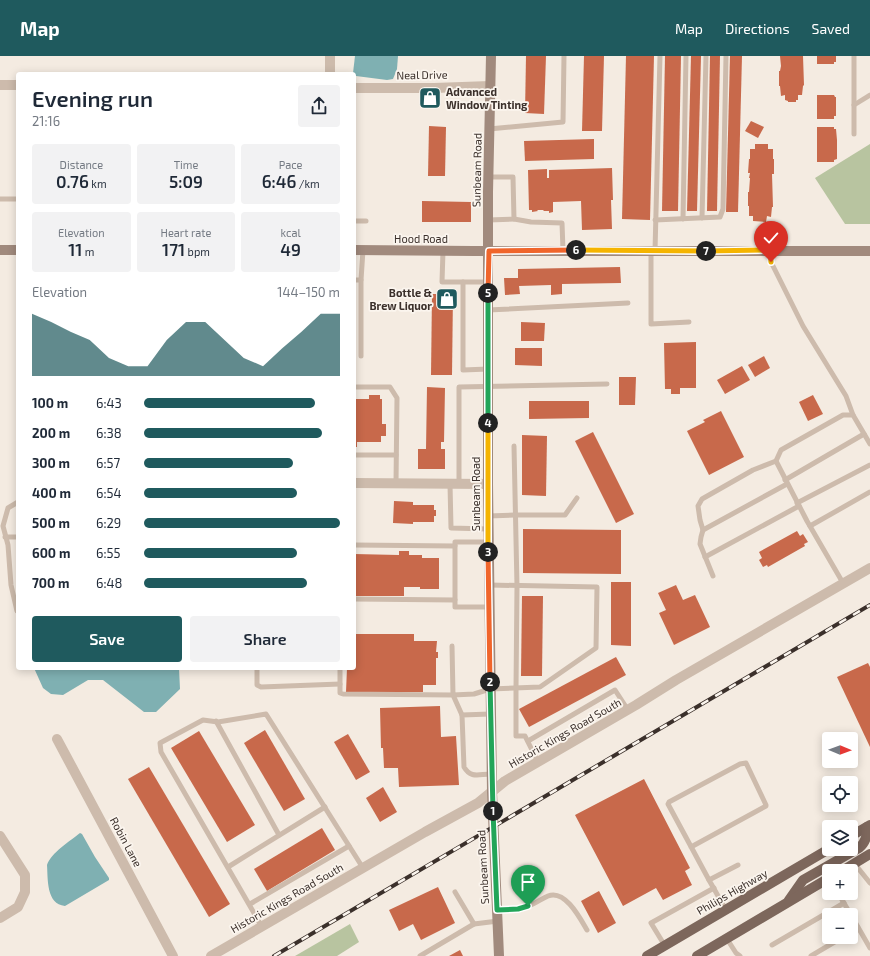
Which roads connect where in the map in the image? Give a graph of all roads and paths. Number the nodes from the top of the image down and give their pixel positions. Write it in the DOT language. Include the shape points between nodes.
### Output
graph roads {
  1 [pos="330,56"];
  2 [pos="491,56"];
  3 [pos="564,56"];
  4 [pos="660,56"];
  5 [pos="686,56"];
  6 [pos="706,56"];
  7 [pos="726,56"];
  8 [pos="854,56"];
  9 [pos="330,72"];
  10 [pos="0,85"];
  11 [pos="16,85"];
  12 [pos="490,86"];
  13 [pos="356,88"];
  14 [pos="870,95"];
  15 [pos="854,105"];
  16 [pos="489,129"];
  17 [pos="854,134"];
  18 [pos="489,177"];
  19 [pos="0,198"];
  20 [pos="16,199"];
  21 [pos="702,218"];
  22 [pos="514,219"];
  23 [pos="683,219"];
  24 [pos="488,220"];
  25 [pos="655,220"];
  26 [pos="356,221"];
  27 [pos="366,221"];
  28 [pos="0,250"];
  29 [pos="16,250"];
  30 [pos="359,250"];
  31 [pos="563,250"];
  32 [pos="770,250"];
  33 [pos="443,251"];
  34 [pos="489,251"];
  35 [pos="653,251"];
  36 [pos="870,251"];
  37 [pos="356,280"];
  38 [pos="361,280"];
  39 [pos="463,282"];
  40 [pos="488,282"];
  41 [pos="628,303"];
  42 [pos="488,310"];
  43 [pos="690,322"];
  44 [pos="362,356"];
  45 [pos="488,369"];
  46 [pos="607,384"];
  47 [pos="356,387"];
  48 [pos="488,387"];
  49 [pos="853,415"];
  50 [pos="864,434"];
  51 [pos="870,444"];
  52 [pos="514,446"];
  53 [pos="356,455"];
  54 [pos="396,455"];
  55 [pos="776,461"];
  56 [pos="870,465"];
  57 [pos="786,482"];
  58 [pos="356,483"];
  59 [pos="396,483"];
  60 [pos="454,484"];
  61 [pos="488,484"];
  62 [pos="870,492"];
  63 [pos="578,498"];
  64 [pos="16,503"];
  65 [pos="798,504"];
  66 [pos="515,515"];
  67 [pos="488,516"];
  68 [pos="810,526"];
  69 [pos="488,529"];
  70 [pos="703,530"];
  71 [pos="6,537"];
  72 [pos="16,537"];
  73 [pos="488,542"];
  74 [pos="356,545"];
  75 [pos="455,546"];
  76 [pos="706,557"];
  77 [pos="870,568"];
  78 [pos="713,576"];
  79 [pos="843,583"];
  80 [pos="489,585"];
  81 [pos="517,586"];
  82 [pos="356,599"];
  83 [pos="455,600"];
  84 [pos="16,607"];
  85 [pos="489,607"];
  86 [pos="452,646"];
  87 [pos="258,670"];
  88 [pos="340,670"];
  89 [pos="340,684"];
  90 [pos="516,688"];
  91 [pos="490,689"];
  92 [pos="453,695"];
  93 [pos="628,710"];
  94 [pos="490,714"];
  95 [pos="462,715"];
  96 [pos="216,721"];
  97 [pos="57,739"];
  98 [pos="528,741"];
  99 [pos="538,762"];
  100 [pos="491,774"];
  101 [pos="492,792"];
  102 [pos="325,807"];
  103 [pos="868,826"];
  104 [pos="858,832"];
  105 [pos="279,835"];
  106 [pos="0,836"];
  107 [pos="349,846"];
  108 [pos="691,847"];
  109 [pos="822,853"];
  110 [pos="870,854"];
  111 [pos="854,864"];
  112 [pos="738,865"];
  113 [pos="228,867"];
  114 [pos="364,868"];
  115 [pos="858,869"];
  116 [pos="709,880"];
  117 [pos="822,882"];
  118 [pos="870,883"];
  119 [pos="714,888"];
  120 [pos="455,892"];
  121 [pos="842,900"];
  122 [pos="787,903"];
  123 [pos="844,903"];
  124 [pos="250,904"];
  125 [pos="847,908"];
  126 [pos="497,910"];
  127 [pos="726,910"];
  128 [pos="0,918"];
  129 [pos="498,921"];
  130 [pos="474,924"];
  131 [pos="262,926"];
  132 [pos="858,928"];
  133 [pos="587,930"];
  134 [pos="727,938"];
  135 [pos="831,944"];
  136 [pos="772,945"];
  137 [pos="664,946"];
  138 [pos="870,948"];
  139 [pos="173,956"];
  140 [pos="211,956"];
  141 [pos="420,956"];
  142 [pos="500,956"];
  143 [pos="647,956"];
  144 [pos="697,956"];
  145 [pos="740,956"];
  146 [pos="811,956"];
  1 -- 9 [label="street"];
  2 -- 12 [label="street, Sunbeam Road"];
  3 -- 16 [label="lane" via="563,122"];
  4 -- 25 [label="lane"];
  5 -- 23 [label="lane"];
  6 -- 21 [label="lane"];
  7 -- 21 [label="lane" via="723,209 720,217"];
  8 -- 15 [label="lane"];
  10 -- 11 [label="street"];
  12 -- 13 [label="street, Neal Drive"];
  12 -- 16 [label="street, Sunbeam Road"];
  14 -- 15 [label="lane"];
  15 -- 17 [label="lane"];
  16 -- 18 [label="street, Sunbeam Road"];
  18 -- 22 [label="lane" via="513,177"];
  18 -- 24 [label="street, Sunbeam Road"];
  19 -- 20 [label="lane"];
  21 -- 23 [label="lane"];
  22 -- 24 [label="lane"];
  22 -- 31 [label="lane" via="562,223"];
  23 -- 25 [label="lane"];
  24 -- 34 [label="street, Sunbeam Road"];
  25 -- 35 [label="lane"];
  26 -- 27 [label="lane"];
  28 -- 29 [label="street"];
  30 -- 33 [label="street, Hood Road"];
  30 -- 38 [label="lane"];
  31 -- 34 [label="street, Hood Road"];
  31 -- 35 [label="street, Hood Road"];
  32 -- 35 [label="street, Hood Road"];
  32 -- 36 [label="street, Hood Road"];
  32 -- 49 [label="lane" via="771,262 803,326 846,396"];
  33 -- 34 [label="street, Hood Road"];
  33 -- 39 [label="lane" via="442,282"];
  34 -- 40 [label="street, Sunbeam Road"];
  35 -- 43 [label="lane" via="651,324"];
  37 -- 38 [label="lane"];
  38 -- 44 [label="lane"];
  39 -- 40 [label="lane"];
  39 -- 45 [label="lane" via="463,370"];
  40 -- 42 [label="street, Sunbeam Road"];
  41 -- 42 [label="lane"];
  42 -- 45 [label="street, Sunbeam Road"];
  45 -- 48 [label="street, Sunbeam Road"];
  46 -- 48 [label="lane"];
  47 -- 54 [label="lane" via="390,387 397,398"];
  48 -- 60 [label="lane" via="459,387"];
  48 -- 61 [label="street, Sunbeam Road"];
  49 -- 50 [label="lane"];
  49 -- 55 [label="lane" via="843,415 781,450"];
  50 -- 51 [label="lane"];
  50 -- 57 [label="lane"];
  52 -- 66 [label="lane"];
  53 -- 54 [label="lane"];
  54 -- 59 [label="lane"];
  55 -- 57 [label="lane"];
  55 -- 70 [label="lane" via="753,470 702,499 698,506"];
  56 -- 65 [label="lane"];
  57 -- 65 [label="lane"];
  57 -- 70 [label="lane"];
  58 -- 59 [label="street"];
  59 -- 60 [label="street"];
  60 -- 61 [label="street"];
  60 -- 69 [label="lane" via="451,528"];
  61 -- 67 [label="street, Sunbeam Road"];
  62 -- 68 [label="lane"];
  63 -- 66 [label="lane" via="565,516"];
  64 -- 71 [label="lane" via="8,508 3,526"];
  65 -- 68 [label="lane"];
  65 -- 76 [label="lane"];
  66 -- 67 [label="lane"];
  66 -- 81 [label="lane"];
  67 -- 69 [label="street, Sunbeam Road"];
  68 -- 79 [label="lane"];
  69 -- 73 [label="street, Sunbeam Road"];
  70 -- 76 [label="lane" via="700,544"];
  71 -- 72 [label="lane"];
  71 -- 84 [label="lane"];
  73 -- 75 [label="lane" via="455,542"];
  73 -- 80 [label="street, Sunbeam Road"];
  74 -- 75 [label="lane"];
  75 -- 83 [label="lane"];
  76 -- 78 [label="lane"];
  77 -- 79 [label="street, Historic Kings Road South"];
  79 -- 93 [label="street, Historic Kings Road South"];
  80 -- 81 [label="lane"];
  80 -- 85 [label="street, Sunbeam Road"];
  81 -- 90 [label="lane"];
  81 -- 90 [label="lane" via="597,587 596,648 540,687"];
  82 -- 83 [label="lane"];
  83 -- 85 [label="lane" via="455,607"];
  85 -- 91 [label="street, Sunbeam Road"];
  86 -- 92 [label="lane"];
  87 -- 89 [label="lane" via="257,685 261,687"];
  88 -- 89 [label="lane"];
  89 -- 92 [label="lane" via="340,693 343,694"];
  90 -- 91 [label="lane"];
  90 -- 98 [label="lane" via="516,736 525,736"];
  91 -- 92 [label="lane" via="474,694"];
  91 -- 94 [label="street, Sunbeam Road"];
  92 -- 95 [label="lane"];
  93 -- 98 [label="lane" via="615,690"];
  93 -- 99 [label="street, Historic Kings Road South"];
  94 -- 95 [label="lane"];
  94 -- 100 [label="street, Sunbeam Road"];
  95 -- 100 [label="lane" via="464,766 471,775"];
  96 -- 102 [label="lane" via="266,714"];
  96 -- 105 [label="lane"];
  96 -- 113 [label="lane" via="204,720 160,743 161,752"];
  97 -- 139 [label="street, Robin Lane"];
  98 -- 99 [label="lane"];
  99 -- 101 [label="street, Historic Kings Road South" via="505,781"];
  100 -- 101 [label="street, Sunbeam Road"];
  101 -- 114 [label="street, Historic Kings Road South" via="478,803"];
  101 -- 126 [label="street, Sunbeam Road"];
  102 -- 105 [label="lane"];
  102 -- 107 [label="lane"];
  103 -- 104 [label="main road"];
  103 -- 122 [label="main road" via="866,840 859,848 803,880"];
  105 -- 113 [label="lane"];
  106 -- 128 [label="street" via="25,875 25,892 18,907"];
  107 -- 114 [label="lane"];
  107 -- 124 [label="lane"];
  108 -- 108 [label="lane" via="669,802 746,763 766,806"];
  108 -- 116 [label="lane"];
  109 -- 127 [label="main road, Philips Highway"];
  110 -- 111 [label="main road"];
  112 -- 116 [label="lane"];
  113 -- 124 [label="lane"];
  114 -- 131 [label="street, Historic Kings Road South"];
  115 -- 118 [label="lane"];
  116 -- 119 [label="lane"];
  117 -- 122 [label="main road"];
  119 -- 127 [label="lane"];
  119 -- 137 [label="lane" via="651,924"];
  120 -- 130 [label="lane"];
  121 -- 123 [label="lane"];
  122 -- 134 [label="main road"];
  123 -- 125 [label="lane"];
  123 -- 136 [label="lane"];
  124 -- 131 [label="lane"];
  126 -- 129 [label="street, Sunbeam Road"];
  126 -- 133 [label="lane" via="518,909 549,895 561,896 571,905"];
  127 -- 137 [label="main road, Philips Highway"];
  129 -- 130 [label="lane"];
  129 -- 142 [label="street, Sunbeam Road"];
  130 -- 141 [label="lane"];
  131 -- 140 [label="street, Historic Kings Road South"];
  132 -- 138 [label="lane"];
  134 -- 144 [label="main road"];
  134 -- 145 [label="lane"];
  135 -- 146 [label="lane"];
  137 -- 143 [label="main road, Philips Highway"];
}
